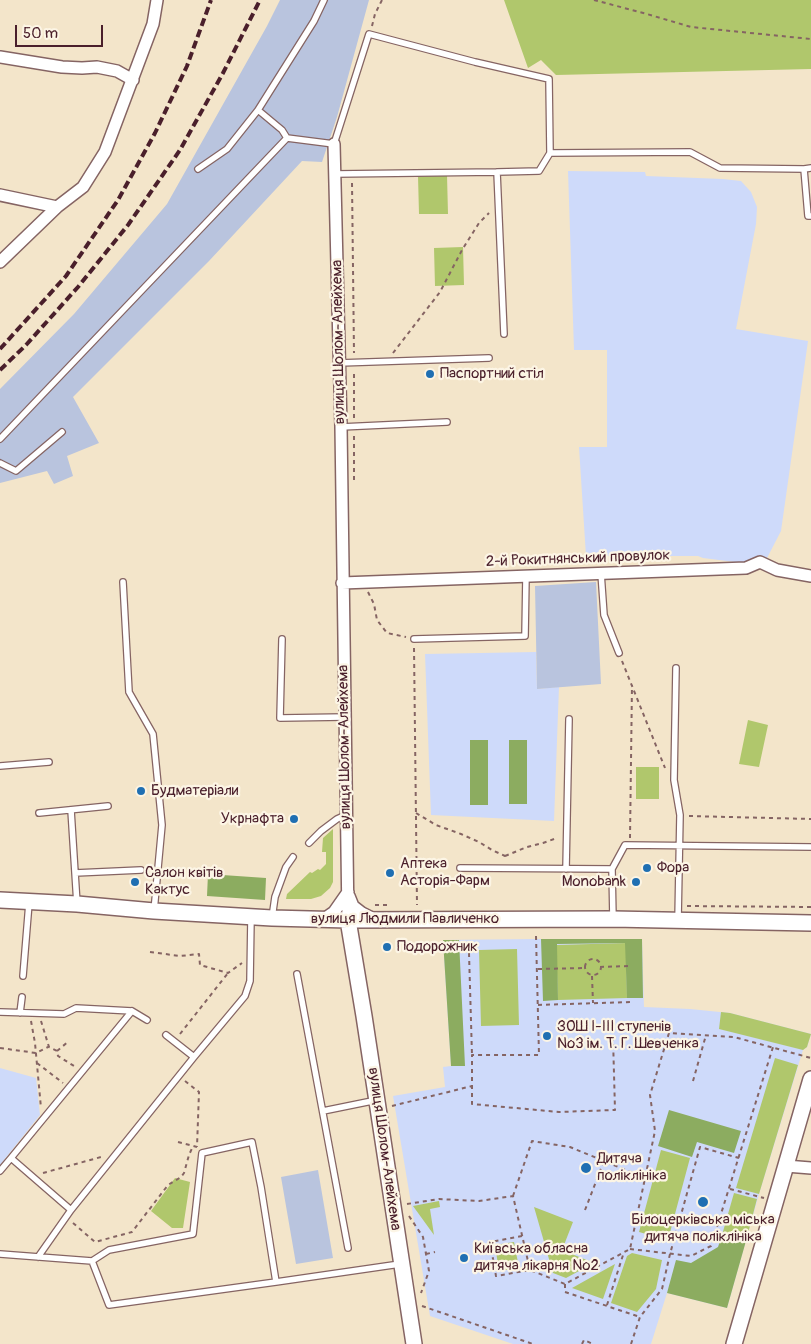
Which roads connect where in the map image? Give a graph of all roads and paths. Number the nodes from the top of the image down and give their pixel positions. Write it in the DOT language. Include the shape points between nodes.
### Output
graph roads {
  1 [pos="157,0"];
  2 [pos="324,0"];
  3 [pos="382,0"];
  4 [pos="594,0"];
  5 [pos="369,34"];
  6 [pos="811,39"];
  7 [pos="0,57"];
  8 [pos="132,80"];
  9 [pos="258,110"];
  10 [pos="287,138"];
  11 [pos="334,144"];
  12 [pos="550,153"];
  13 [pos="808,168"];
  14 [pos="198,169"];
  15 [pos="497,172"];
  16 [pos="352,173"];
  17 [pos="335,174"];
  18 [pos="0,196"];
  19 [pos="498,204"];
  20 [pos="57,207"];
  21 [pos="811,216"];
  22 [pos="0,262"];
  23 [pos="504,334"];
  24 [pos="489,358"];
  25 [pos="354,362"];
  26 [pos="387,362"];
  27 [pos="339,363"];
  28 [pos="448,422"];
  29 [pos="354,426"];
  30 [pos="341,427"];
  31 [pos="62,432"];
  32 [pos="0,439"];
  33 [pos="0,463"];
  34 [pos="354,485"];
  35 [pos="601,573"];
  36 [pos="526,576"];
  37 [pos="811,576"];
  38 [pos="123,582"];
  39 [pos="362,582"];
  40 [pos="342,583"];
  41 [pos="282,639"];
  42 [pos="414,639"];
  43 [pos="619,653"];
  44 [pos="676,668"];
  45 [pos="632,685"];
  46 [pos="344,717"];
  47 [pos="569,719"];
  48 [pos="49,762"];
  49 [pos="0,766"];
  50 [pos="674,780"];
  51 [pos="108,806"];
  52 [pos="71,810"];
  53 [pos="38,812"];
  54 [pos="416,813"];
  55 [pos="346,815"];
  56 [pos="680,815"];
  57 [pos="811,819"];
  58 [pos="567,834"];
  59 [pos="309,843"];
  60 [pos="630,846"];
  61 [pos="679,846"];
  62 [pos="811,847"];
  63 [pos="505,856"];
  64 [pos="294,857"];
  65 [pos="460,868"];
  66 [pos="506,868"];
  67 [pos="566,869"];
  68 [pos="612,869"];
  69 [pos="141,870"];
  70 [pos="75,873"];
  71 [pos="348,892"];
  72 [pos="0,900"];
  73 [pos="29,901"];
  74 [pos="77,904"];
  75 [pos="392,905"];
  76 [pos="417,905"];
  77 [pos="154,911"];
  78 [pos="375,912"];
  79 [pos="251,917"];
  80 [pos="272,918"];
  81 [pos="324,919"];
  82 [pos="613,919"];
  83 [pos="348,920"];
  84 [pos="678,920"];
  85 [pos="811,923"];
  86 [pos="536,936"];
  87 [pos="353,948"];
  88 [pos="150,952"];
  89 [pos="469,953"];
  90 [pos="250,957"];
  91 [pos="600,966"];
  92 [pos="631,966"];
  93 [pos="585,968"];
  94 [pos="537,970"];
  95 [pos="228,973"];
  96 [pos="297,974"];
  97 [pos="592,974"];
  98 [pos="23,976"];
  99 [pos="22,997"];
  100 [pos="631,1002"];
  101 [pos="593,1003"];
  102 [pos="538,1005"];
  103 [pos="132,1011"];
  104 [pos="0,1012"];
  105 [pos="20,1012"];
  106 [pos="29,1013"];
  107 [pos="38,1013"];
  108 [pos="147,1020"];
  109 [pos="166,1035"];
  110 [pos="706,1035"];
  111 [pos="613,1038"];
  112 [pos="69,1041"];
  113 [pos="174,1042"];
  114 [pos="49,1047"];
  115 [pos="0,1048"];
  116 [pos="773,1048"];
  117 [pos="57,1051"];
  118 [pos="36,1053"];
  119 [pos="472,1055"];
  120 [pos="194,1058"];
  121 [pos="811,1058"];
  122 [pos="37,1063"];
  123 [pos="83,1071"];
  124 [pos="178,1077"];
  125 [pos="811,1079"];
  126 [pos="693,1081"];
  127 [pos="472,1086"];
  128 [pos="69,1088"];
  129 [pos="377,1100"];
  130 [pos="392,1106"];
  131 [pos="322,1111"];
  132 [pos="42,1121"];
  133 [pos="178,1142"];
  134 [pos="193,1146"];
  135 [pos="118,1151"];
  136 [pos="11,1158"];
  137 [pos="739,1158"];
  138 [pos="604,1161"];
  139 [pos="786,1166"];
  140 [pos="811,1168"];
  141 [pos="0,1171"];
  142 [pos="32,1177"];
  143 [pos="646,1178"];
  144 [pos="729,1189"];
  145 [pos="513,1196"];
  146 [pos="776,1202"];
  147 [pos="407,1204"];
  148 [pos="71,1210"];
  149 [pos="585,1210"];
  150 [pos="409,1216"];
  151 [pos="66,1217"];
  152 [pos="522,1236"];
  153 [pos="348,1248"];
  154 [pos="630,1249"];
  155 [pos="436,1252"];
  156 [pos="624,1252"];
  157 [pos="0,1254"];
  158 [pos="426,1254"];
  159 [pos="670,1254"];
  160 [pos="38,1257"];
  161 [pos="92,1261"];
  162 [pos="401,1263"];
  163 [pos="530,1270"];
  164 [pos="276,1282"];
  165 [pos="565,1284"];
  166 [pos="421,1293"];
  167 [pos="407,1300"];
  168 [pos="606,1306"];
  169 [pos="640,1317"];
  170 [pos="414,1344"];
  171 [pos="534,1344"];
  172 [pos="582,1344"];
  173 [pos="593,1344"];
  174 [pos="631,1344"];
  175 [pos="734,1344"];
  1 -- 8 [label="street" via="154,24"];
  2 -- 9 [label="lane"];
  3 -- 5 [label="path"];
  4 -- 6 [label="path" via="691,27"];
  5 -- 11 [label="lane"];
  5 -- 12 [label="lane" via="549,79"];
  7 -- 8 [label="street" via="62,67 97,67 118,71"];
  8 -- 20 [label="street" via="105,152 83,188"];
  9 -- 10 [label="lane"];
  9 -- 14 [label="lane" via="227,149"];
  10 -- 11 [label="lane"];
  10 -- 32 [label="lane"];
  11 -- 17 [label="street, вулиця Шолом-Алейхема"];
  12 -- 13 [label="lane" via="690,152 720,168"];
  12 -- 15 [label="lane" via="540,171"];
  13 -- 21 [label="lane" via="808,216"];
  15 -- 16 [label="lane"];
  15 -- 19 [label="lane"];
  16 -- 17 [label="lane"];
  16 -- 25 [label="path"];
  17 -- 27 [label="street, вулиця Шолом-Алейхема"];
  18 -- 20 [label="street"];
  19 -- 23 [label="lane"];
  19 -- 26 [label="path" via="479,223 440,292"];
  20 -- 22 [label="street"];
  24 -- 26 [label="lane"];
  25 -- 26 [label="lane"];
  25 -- 27 [label="lane"];
  25 -- 29 [label="path"];
  27 -- 30 [label="street, вулиця Шолом-Алейхема"];
  28 -- 29 [label="lane"];
  29 -- 30 [label="lane"];
  29 -- 34 [label="path"];
  30 -- 40 [label="street, вулиця Шолом-Алейхема"];
  31 -- 33 [label="lane" via="16,471"];
  35 -- 36 [label="street, 2-й Рокитнянський провулок"];
  35 -- 37 [label="street, 2-й Рокитнянський провулок" via="746,568 760,562 777,570"];
  35 -- 43 [label="lane" via="604,615"];
  36 -- 39 [label="street, 2-й Рокитнянський провулок"];
  36 -- 42 [label="lane" via="525,636"];
  38 -- 77 [label="lane" via="129,692 153,734 162,825"];
  39 -- 40 [label="street, 2-й Рокитнянський провулок"];
  39 -- 42 [label="path" via="374,604 377,620 387,633"];
  40 -- 46 [label="street, вулиця Шолом-Алейхема"];
  41 -- 46 [label="lane" via="280,718"];
  42 -- 54 [label="path"];
  43 -- 45 [label="path"];
  44 -- 50 [label="lane"];
  45 -- 50 [label="path" via="667,773"];
  45 -- 60 [label="path"];
  46 -- 55 [label="street, вулиця Шолом-Алейхема"];
  47 -- 58 [label="lane"];
  48 -- 49 [label="lane"];
  50 -- 56 [label="lane"];
  51 -- 52 [label="lane"];
  52 -- 53 [label="lane"];
  52 -- 70 [label="lane"];
  54 -- 63 [label="path"];
  54 -- 76 [label="path"];
  55 -- 59 [label="lane"];
  55 -- 71 [label="street, вулиця Шолом-Алейхема"];
  56 -- 57 [label="path"];
  56 -- 61 [label="lane"];
  58 -- 63 [label="path"];
  58 -- 67 [label="lane"];
  60 -- 61 [label="lane"];
  60 -- 68 [label="lane" via="625,846"];
  61 -- 62 [label="lane"];
  61 -- 84 [label="lane"];
  63 -- 66 [label="path"];
  64 -- 80 [label="lane" via="286,867"];
  65 -- 66 [label="lane"];
  66 -- 67 [label="lane"];
  67 -- 68 [label="lane"];
  68 -- 82 [label="lane"];
  69 -- 70 [label="lane"];
  70 -- 74 [label="lane"];
  71 -- 78 [label="street" via="353,906 362,914"];
  71 -- 81 [label="street" via="334,912"];
  71 -- 83 [label="street, вулиця Шолом-Алейхема"];
  72 -- 73 [label="main road, вулиця Людмили Павличенко"];
  73 -- 74 [label="main road, вулиця Людмили Павличенко"];
  73 -- 98 [label="lane"];
  74 -- 77 [label="main road, вулиця Людмили Павличенко"];
  75 -- 78 [label="path"];
  77 -- 79 [label="main road, вулиця Людмили Павличенко"];
  78 -- 82 [label="main road, вулиця Людмили Павличенко"];
  78 -- 83 [label="main road, вулиця Людмили Павличенко"];
  78 -- 87 [label="main road" via="357,936"];
  79 -- 80 [label="main road, вулиця Людмили Павличенко"];
  79 -- 90 [label="lane"];
  80 -- 81 [label="main road, вулиця Людмили Павличенко"];
  81 -- 83 [label="main road, вулиця Людмили Павличенко"];
  81 -- 87 [label="main road" via="338,927"];
  82 -- 84 [label="main road, вулиця Людмили Павличенко"];
  83 -- 87 [label="main road, вулиця Шолом-Алейхема"];
  84 -- 85 [label="main road, вулиця Людмили Павличенко"];
  86 -- 94 [label="path"];
  87 -- 129 [label="main road, вулиця Шолом-Алейхема"];
  88 -- 95 [label="path" via="180,956 199,954 200,965"];
  89 -- 119 [label="path"];
  90 -- 95 [label="path"];
  90 -- 120 [label="lane" via="250,981 245,996"];
  91 -- 92 [label="path"];
  91 -- 93 [label="path" via="597,960 592,959"];
  91 -- 97 [label="path" via="599,971"];
  93 -- 94 [label="path"];
  93 -- 97 [label="path"];
  94 -- 102 [label="path"];
  95 -- 113 [label="path"];
  96 -- 131 [label="lane"];
  97 -- 101 [label="path"];
  99 -- 105 [label="lane"];
  100 -- 101 [label="path"];
  101 -- 102 [label="path"];
  102 -- 119 [label="path" via="539,1055"];
  103 -- 107 [label="lane" via="76,1008 64,1014"];
  103 -- 108 [label="lane"];
  103 -- 123 [label="lane"];
  104 -- 105 [label="lane"];
  105 -- 106 [label="lane"];
  106 -- 107 [label="lane"];
  106 -- 118 [label="path"];
  107 -- 114 [label="path"];
  109 -- 113 [label="lane"];
  110 -- 116 [label="path" via="734,1037"];
  110 -- 126 [label="path"];
  110 -- 143 [label="path" via="670,1033 650,1095 655,1131"];
  111 -- 127 [label="path" via="615,1110 559,1112 472,1104"];
  112 -- 117 [label="path"];
  113 -- 120 [label="lane"];
  114 -- 117 [label="path"];
  114 -- 118 [label="path"];
  115 -- 118 [label="path"];
  116 -- 121 [label="path"];
  116 -- 137 [label="path"];
  117 -- 123 [label="path" via="58,1056"];
  118 -- 122 [label="path"];
  119 -- 127 [label="path"];
  120 -- 124 [label="lane"];
  122 -- 128 [label="path"];
  122 -- 132 [label="path"];
  123 -- 128 [label="lane"];
  124 -- 134 [label="path" via="199,1092 197,1147"];
  124 -- 135 [label="lane"];
  125 -- 139 [label="main road"];
  127 -- 130 [label="path"];
  128 -- 132 [label="lane"];
  129 -- 131 [label="lane"];
  129 -- 162 [label="main road, вулиця Шолом-Алейхема"];
  131 -- 153 [label="lane"];
  132 -- 136 [label="lane"];
  133 -- 134 [label="path"];
  134 -- 151 [label="path" via="184,1173 168,1184 132,1232 95,1242"];
  135 -- 142 [label="path"];
  135 -- 148 [label="lane"];
  136 -- 141 [label="lane"];
  136 -- 142 [label="lane"];
  137 -- 144 [label="path"];
  137 -- 159 [label="path" via="700,1147"];
  138 -- 143 [label="path"];
  138 -- 145 [label="path" via="570,1147 532,1141"];
  138 -- 149 [label="path"];
  139 -- 140 [label="street"];
  139 -- 146 [label="main road"];
  142 -- 148 [label="lane"];
  143 -- 154 [label="path"];
  144 -- 146 [label="path"];
  144 -- 159 [label="path" via="711,1246 691,1256"];
  145 -- 147 [label="path" via="479,1201 438,1199"];
  145 -- 152 [label="path"];
  146 -- 175 [label="main road"];
  148 -- 151 [label="lane"];
  150 -- 158 [label="path" via="424,1237"];
  151 -- 160 [label="lane"];
  152 -- 163 [label="path"];
  152 -- 163 [label="path" via="490,1242 496,1276"];
  154 -- 156 [label="path"];
  154 -- 159 [label="path"];
  155 -- 158 [label="path"];
  156 -- 165 [label="path"];
  156 -- 168 [label="path"];
  157 -- 160 [label="lane"];
  158 -- 166 [label="path" via="429,1271"];
  159 -- 169 [label="path" via="662,1290"];
  160 -- 161 [label="lane"];
  161 -- 164 [label="lane" via="109,1306"];
  161 -- 164 [label="lane" via="109,1250 193,1234 202,1153 252,1142"];
  162 -- 164 [label="lane"];
  162 -- 167 [label="main road, вулиця Шолом-Алейхема"];
  163 -- 165 [label="path"];
  165 -- 168 [label="path" via="564,1292"];
  167 -- 170 [label="main road, вулиця Шолом-Алейхема"];
  167 -- 171 [label="path"];
  168 -- 169 [label="path"];
  169 -- 174 [label="path"];
  172 -- 173 [label="path" via="584,1340"];
}
